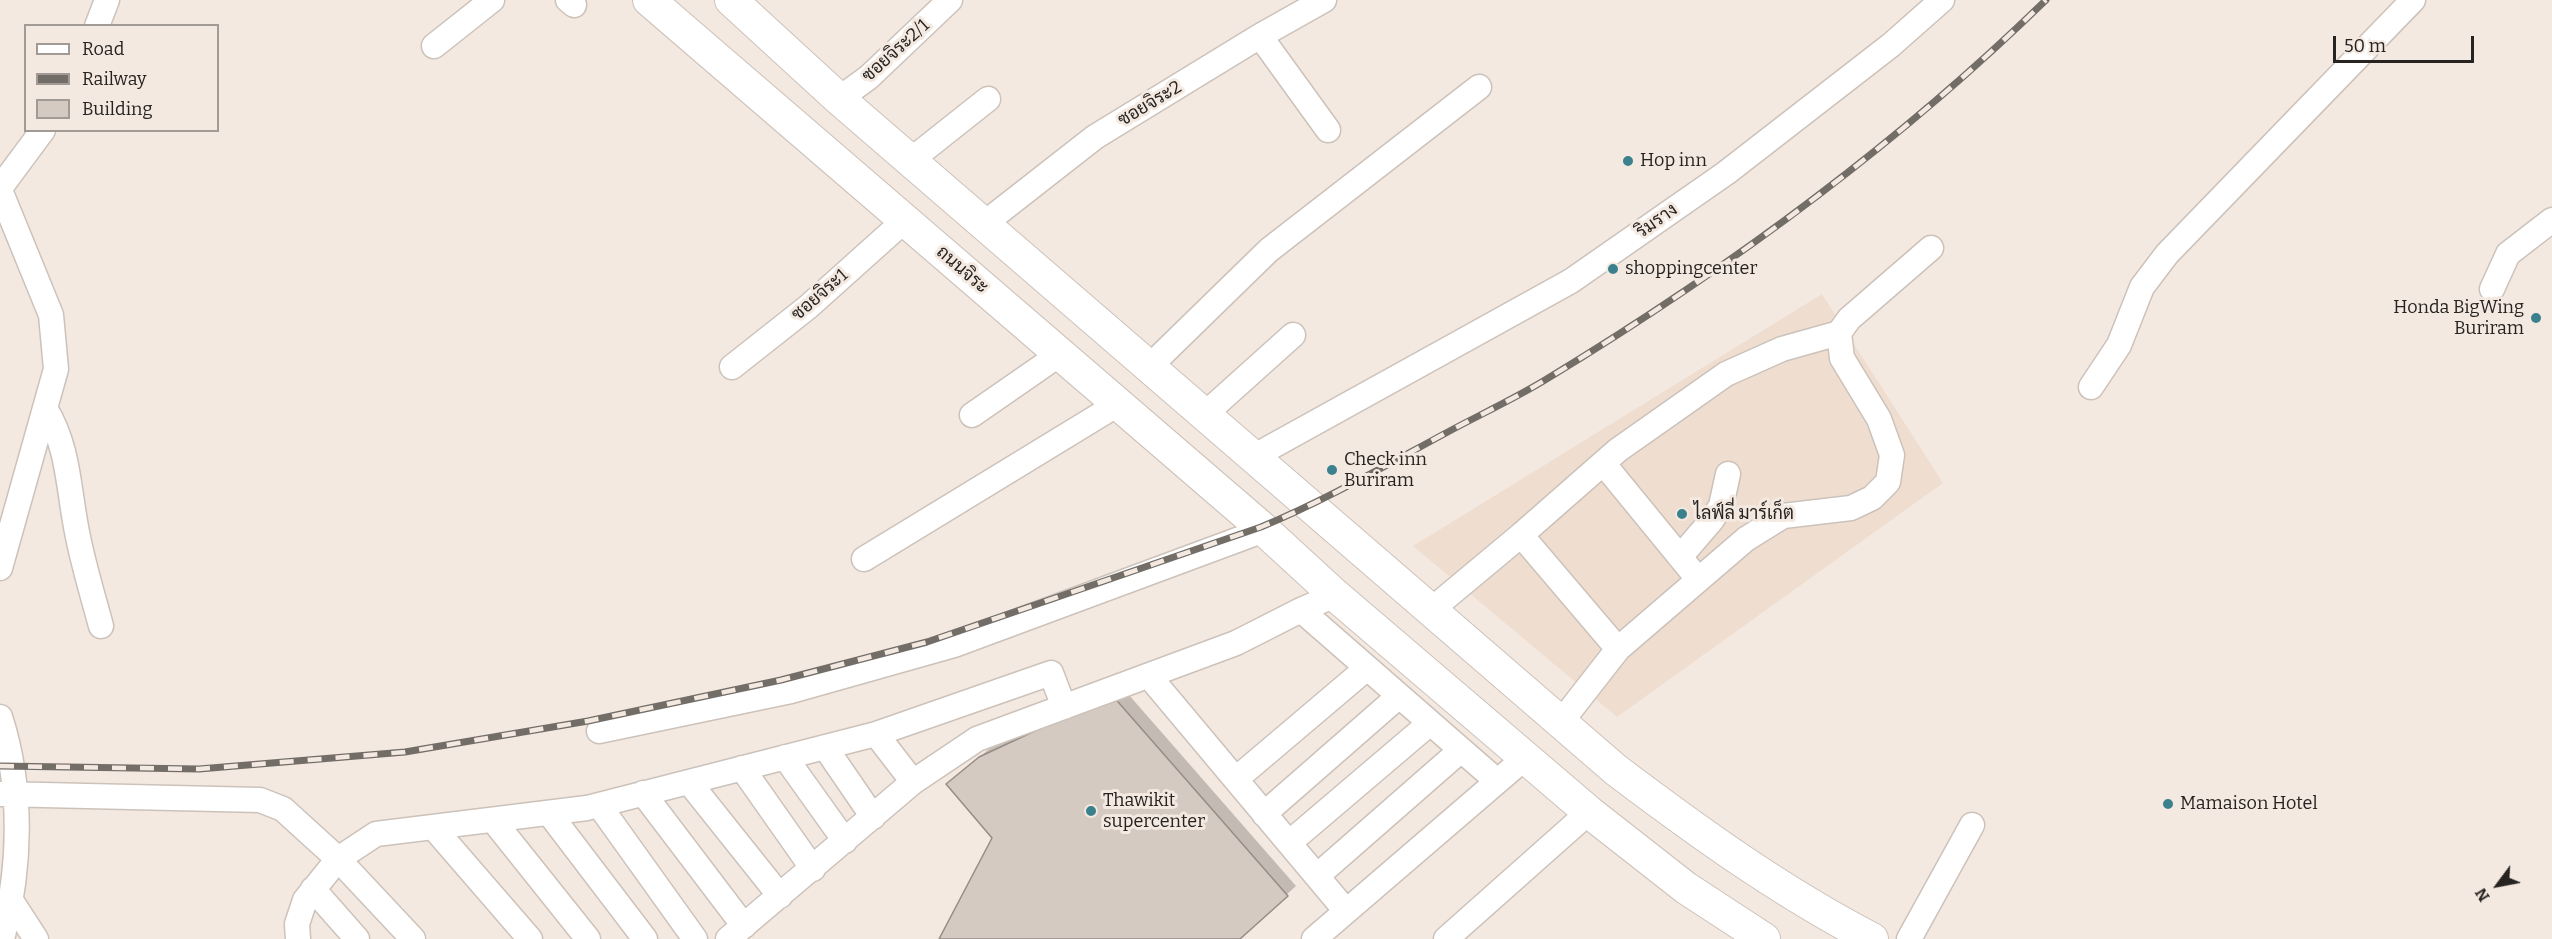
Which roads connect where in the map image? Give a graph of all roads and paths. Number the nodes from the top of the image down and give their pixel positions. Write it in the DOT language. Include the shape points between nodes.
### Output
graph roads {
  1 [pos="107,0"];
  2 [pos="492,0"];
  3 [pos="649,0"];
  4 [pos="731,0"];
  5 [pos="950,0"];
  6 [pos="1324,0"];
  7 [pos="1942,0"];
  8 [pos="2413,0"];
  9 [pos="98,24"];
  10 [pos="1260,36"];
  11 [pos="434,46"];
  12 [pos="1479,87"];
  13 [pos="838,99"];
  14 [pos="988,99"];
  15 [pos="1328,130"];
  16 [pos="42,132"];
  17 [pos="911,160"];
  18 [pos="0,189"];
  19 [pos="905,220"];
  20 [pos="2552,220"];
  21 [pos="985,223"];
  22 [pos="1930,248"];
  23 [pos="2492,289"];
  24 [pos="1839,333"];
  25 [pos="1293,335"];
  26 [pos="1060,354"];
  27 [pos="1150,366"];
  28 [pos="732,367"];
  29 [pos="2091,387"];
  30 [pos="1118,404"];
  31 [pos="45,408"];
  32 [pos="1205,414"];
  33 [pos="972,415"];
  34 [pos="1253,457"];
  35 [pos="1603,463"];
  36 [pos="1728,474"];
  37 [pos="1317,514"];
  38 [pos="1269,535"];
  39 [pos="1521,535"];
  40 [pos="1680,557"];
  41 [pos="864,559"];
  42 [pos="0,568"];
  43 [pos="1698,579"];
  44 [pos="1335,595"];
  45 [pos="1301,609"];
  46 [pos="1431,610"];
  47 [pos="101,626"];
  48 [pos="1618,649"];
  49 [pos="1367,668"];
  50 [pos="1149,676"];
  51 [pos="1399,696"];
  52 [pos="1064,707"];
  53 [pos="0,717"];
  54 [pos="1561,722"];
  55 [pos="1430,723"];
  56 [pos="599,731"];
  57 [pos="876,734"];
  58 [pos="825,747"];
  59 [pos="1461,750"];
  60 [pos="1527,756"];
  61 [pos="785,757"];
  62 [pos="742,768"];
  63 [pos="1236,779"];
  64 [pos="1497,781"];
  65 [pos="689,782"];
  66 [pos="913,783"];
  67 [pos="643,793"];
  68 [pos="7,795"];
  69 [pos="599,805"];
  70 [pos="1589,812"];
  71 [pos="549,813"];
  72 [pos="1264,814"];
  73 [pos="873,817"];
  74 [pos="494,820"];
  75 [pos="1972,825"];
  76 [pos="433,827"];
  77 [pos="845,842"];
  78 [pos="1289,843"];
  79 [pos="338,859"];
  80 [pos="8,868"];
  81 [pos="813,869"];
  82 [pos="1317,876"];
  83 [pos="313,889"];
  84 [pos="780,896"];
  85 [pos="12,902"];
  86 [pos="1346,911"];
  87 [pos="736,932"];
  88 [pos="1459,935"];
  89 [pos="2,939"];
  90 [pos="36,939"];
  91 [pos="298,939"];
  92 [pos="357,939"];
  93 [pos="413,939"];
  94 [pos="530,939"];
  95 [pos="588,939"];
  96 [pos="645,939"];
  97 [pos="695,939"];
  98 [pos="1314,939"];
  99 [pos="1764,939"];
  100 [pos="1872,939"];
  101 [pos="1909,939"];
  1 -- 9 [label="street"];
  2 -- 11 [label="street"];
  3 -- 19 [label="main road, ถนนจิระ"];
  4 -- 13 [label="main road"];
  5 -- 13 [label="street, ซอยจิระ2/1" via="869,76"];
  6 -- 10 [label="street, ซอยจิระ2"];
  7 -- 34 [label="street, ริมราง" via="1891,45 1726,173 1571,281"];
  8 -- 29 [label="street" via="2167,254 2142,287 2119,345"];
  10 -- 15 [label="street"];
  10 -- 21 [label="street, ซอยจิระ2" via="1095,137"];
  12 -- 27 [label="street" via="1269,250"];
  13 -- 17 [label="main road"];
  14 -- 17 [label="street"];
  16 -- 18 [label="street"];
  17 -- 21 [label="main road"];
  18 -- 31 [label="street" via="51,315 56,369"];
  19 -- 26 [label="main road, ถนนจิระ"];
  19 -- 28 [label="street, ซอยจิระ1" via="808,307"];
  20 -- 23 [label="street" via="2508,255"];
  21 -- 27 [label="main road"];
  22 -- 24 [label="street" via="1849,319"];
  24 -- 35 [label="street" via="1782,349 1726,374"];
  24 -- 43 [label="street" via="1842,358 1879,419 1892,455 1888,482 1872,498 1851,508 1783,516 1746,539"];
  25 -- 32 [label="street"];
  26 -- 30 [label="main road, ถนนจิระ"];
  26 -- 33 [label="street"];
  27 -- 32 [label="main road"];
  30 -- 38 [label="main road, ถนนจิระ"];
  30 -- 41 [label="street"];
  31 -- 42 [label="street"];
  31 -- 47 [label="street" via="57,428 64,453 78,537"];
  32 -- 34 [label="main road"];
  34 -- 37 [label="main road"];
  35 -- 39 [label="street"];
  35 -- 40 [label="street"];
  36 -- 40 [label="street" via="1721,506"];
  37 -- 38 [label="main road"];
  37 -- 46 [label="main road"];
  38 -- 44 [label="main road, ถนนจิระ"];
  38 -- 56 [label="street" via="954,645 791,691"];
  39 -- 46 [label="street"];
  39 -- 48 [label="street"];
  40 -- 43 [label="street"];
  43 -- 48 [label="street"];
  44 -- 45 [label="street"];
  44 -- 60 [label="main road, ถนนจิระ"];
  45 -- 49 [label="street"];
  45 -- 50 [label="street" via="1236,643"];
  46 -- 54 [label="main road"];
  48 -- 54 [label="street"];
  49 -- 51 [label="street"];
  49 -- 63 [label="street"];
  50 -- 52 [label="street"];
  50 -- 63 [label="street"];
  51 -- 55 [label="street"];
  51 -- 72 [label="street"];
  52 -- 57 [label="street" via="1051,673"];
  52 -- 66 [label="street" via="977,739"];
  53 -- 68 [label="street" via="5,734"];
  54 -- 100 [label="main road" via="1616,770 1717,846 1825,915"];
  55 -- 59 [label="street"];
  55 -- 78 [label="street"];
  57 -- 58 [label="street"];
  57 -- 66 [label="street"];
  58 -- 61 [label="street"];
  58 -- 73 [label="street"];
  59 -- 64 [label="street"];
  59 -- 82 [label="street"];
  60 -- 64 [label="street"];
  60 -- 70 [label="main road, ถนนจิระ"];
  61 -- 62 [label="street"];
  61 -- 77 [label="street"];
  62 -- 65 [label="street"];
  62 -- 81 [label="street"];
  63 -- 72 [label="street"];
  64 -- 86 [label="street"];
  65 -- 67 [label="street"];
  65 -- 84 [label="street"];
  66 -- 73 [label="street"];
  67 -- 69 [label="street"];
  67 -- 87 [label="street"];
  68 -- 79 [label="street" via="260,800 283,809"];
  68 -- 80 [label="street"];
  69 -- 71 [label="street"];
  69 -- 97 [label="street"];
  70 -- 88 [label="street"];
  70 -- 99 [label="main road, ถนนจิระ" via="1686,888"];
  71 -- 74 [label="street"];
  71 -- 96 [label="street"];
  72 -- 78 [label="street"];
  73 -- 77 [label="street"];
  74 -- 76 [label="street"];
  74 -- 95 [label="street"];
  75 -- 101 [label="street"];
  76 -- 79 [label="street" via="376,834"];
  76 -- 94 [label="street"];
  77 -- 81 [label="street"];
  78 -- 82 [label="street"];
  79 -- 83 [label="street"];
  79 -- 93 [label="street"];
  80 -- 85 [label="street"];
  81 -- 84 [label="street"];
  82 -- 86 [label="street"];
  83 -- 91 [label="street" via="297,924"];
  83 -- 92 [label="street"];
  84 -- 87 [label="street"];
  85 -- 89 [label="street"];
  85 -- 90 [label="street"];
  86 -- 98 [label="street"];
}
